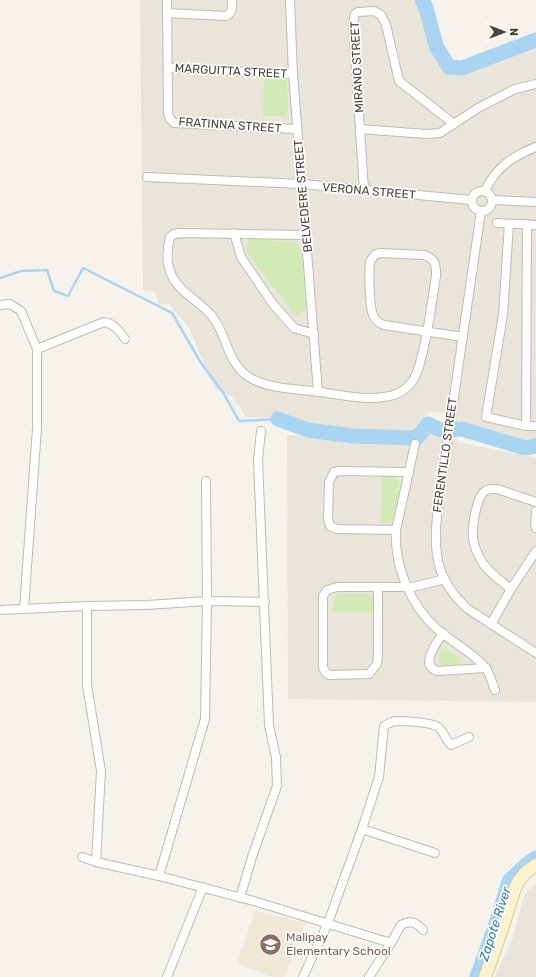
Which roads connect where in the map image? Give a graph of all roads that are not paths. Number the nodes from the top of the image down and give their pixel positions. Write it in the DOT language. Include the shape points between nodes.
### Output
graph roads {
  1 [pos="167,0"];
  2 [pos="232,0"];
  3 [pos="290,0"];
  4 [pos="167,14"];
  5 [pos="168,68"];
  6 [pos="293,74"];
  7 [pos="536,84"];
  8 [pos="454,124"];
  9 [pos="298,129"];
  10 [pos="360,129"];
  11 [pos="536,147"];
  12 [pos="147,177"];
  13 [pos="302,184"];
  14 [pos="364,190"];
  15 [pos="485,191"];
  16 [pos="471,200"];
  17 [pos="492,200"];
  18 [pos="536,202"];
  19 [pos="481,211"];
  20 [pos="497,223"];
  21 [pos="509,224"];
  22 [pos="527,224"];
  23 [pos="536,225"];
  24 [pos="234,233"];
  25 [pos="306,235"];
  26 [pos="0,305"];
  27 [pos="427,332"];
  28 [pos="314,334"];
  29 [pos="463,337"];
  30 [pos="125,339"];
  31 [pos="37,349"];
  32 [pos="318,392"];
  33 [pos="526,426"];
  34 [pos="536,426"];
  35 [pos="261,431"];
  36 [pos="415,444"];
  37 [pos="408,472"];
  38 [pos="206,481"];
  39 [pos="536,502"];
  40 [pos="536,511"];
  41 [pos="536,528"];
  42 [pos="396,530"];
  43 [pos="536,551"];
  44 [pos="444,579"];
  45 [pos="378,587"];
  46 [pos="408,587"];
  47 [pos="511,589"];
  48 [pos="207,601"];
  49 [pos="265,602"];
  50 [pos="87,606"];
  51 [pos="24,609"];
  52 [pos="0,610"];
  53 [pos="491,624"];
  54 [pos="443,633"];
  55 [pos="536,652"];
  56 [pos="486,668"];
  57 [pos="495,690"];
  58 [pos="469,737"];
  59 [pos="362,829"];
  60 [pos="435,853"];
  61 [pos="82,857"];
  62 [pos="96,862"];
  63 [pos="536,866"];
  64 [pos="159,876"];
  65 [pos="203,887"];
  66 [pos="240,898"];
  67 [pos="328,923"];
  68 [pos="424,930"];
  69 [pos="391,943"];
  70 [pos="166,977"];
  71 [pos="303,977"];
  72 [pos="369,977"];
  73 [pos="485,977"];
  1 -- 4 [label="street"];
  2 -- 4 [label="street" via="232,10 226,16"];
  3 -- 6 [label="street, BELVEDERE STREET"];
  4 -- 5 [label="street"];
  5 -- 6 [label="street, MARGUITTA STREET"];
  5 -- 9 [label="street, FRATINNA STREET" via="168,113 174,123"];
  6 -- 9 [label="street, BELVEDERE STREET"];
  7 -- 8 [label="street" via="515,89"];
  8 -- 10 [label="street" via="440,133 431,134"];
  8 -- 10 [label="street, MIRANO STREET" via="401,84 384,19 378,12 363,11 355,14 353,24"];
  9 -- 13 [label="street, BELVEDERE STREET"];
  10 -- 14 [label="street, MIRANO STREET"];
  11 -- 15 [label="street" via="501,167 493,175"];
  12 -- 13 [label="street, VERONA STREET"];
  13 -- 14 [label="street, VERONA STREET"];
  13 -- 25 [label="street, BELVEDERE STREET"];
  14 -- 16 [label="street, VERONA STREET"];
  15 -- 16 [label="street" via="478,191"];
  15 -- 17 [label="street"];
  16 -- 19 [label="street" via="472,205"];
  17 -- 18 [label="street"];
  17 -- 19 [label="street" via="489,208"];
  19 -- 29 [label="street, FERENTILLO STREET"];
  20 -- 21 [label="street"];
  21 -- 22 [label="street"];
  21 -- 33 [label="street" via="503,315 486,417"];
  22 -- 23 [label="street"];
  22 -- 33 [label="street"];
  24 -- 25 [label="street"];
  24 -- 28 [label="street" via="241,257 273,304 294,328"];
  24 -- 32 [label="street" via="174,234 168,244 168,268 179,286 214,318 240,370 261,383"];
  25 -- 28 [label="street, BELVEDERE STREET"];
  26 -- 31 [label="street" via="10,304 21,311"];
  27 -- 27 [label="street" via="379,324 375,320 371,306 369,266 376,254 431,257 436,276"];
  27 -- 29 [label="street"];
  27 -- 32 [label="street" via="418,371 413,381 396,394 364,398"];
  28 -- 32 [label="street, BELVEDERE STREET"];
  29 -- 44 [label="street, FERENTILLO STREET" via="436,525 436,555"];
  30 -- 31 [label="street" via="117,328 104,322"];
  31 -- 51 [label="street" via="37,428"];
  33 -- 34 [label="street"];
  35 -- 49 [label="street" via="258,460"];
  36 -- 37 [label="street"];
  37 -- 42 [label="street"];
  37 -- 42 [label="street" via="339,471 334,472 329,482 330,526 337,529"];
  38 -- 48 [label="street"];
  39 -- 47 [label="street" via="496,489 485,490 479,500 473,530 477,551 482,563"];
  40 -- 41 [label="street"];
  42 -- 46 [label="street" via="397,552"];
  43 -- 47 [label="street"];
  44 -- 46 [label="street"];
  44 -- 53 [label="street, FERENTILLO STREET" via="459,601"];
  45 -- 45 [label="street" via="337,587 327,590 324,596 323,667 329,675 369,674 377,664"];
  45 -- 46 [label="street"];
  46 -- 54 [label="street" via="417,606"];
  47 -- 53 [label="street"];
  48 -- 49 [label="street"];
  48 -- 50 [label="street"];
  48 -- 64 [label="street" via="205,719"];
  49 -- 66 [label="street" via="269,725 276,757 277,786"];
  50 -- 51 [label="street"];
  50 -- 62 [label="street" via="88,685 101,771"];
  51 -- 52 [label="street"];
  53 -- 55 [label="street, FERENTILLO STREET"];
  54 -- 56 [label="street"];
  54 -- 56 [label="street" via="430,653 430,666 433,669 437,671"];
  56 -- 57 [label="street"];
  58 -- 59 [label="street" via="452,745 437,726 396,721 384,726 379,777"];
  59 -- 60 [label="street"];
  59 -- 67 [label="street"];
  61 -- 62 [label="street"];
  62 -- 64 [label="street"];
  63 -- 73 [label="street" via="526,872 518,882"];
  64 -- 65 [label="street"];
  65 -- 66 [label="street"];
  65 -- 70 [label="street"];
  66 -- 67 [label="street"];
  67 -- 69 [label="street"];
  67 -- 71 [label="street"];
  68 -- 69 [label="street" via="415,922 405,923 401,925"];
  69 -- 72 [label="street"];
}
